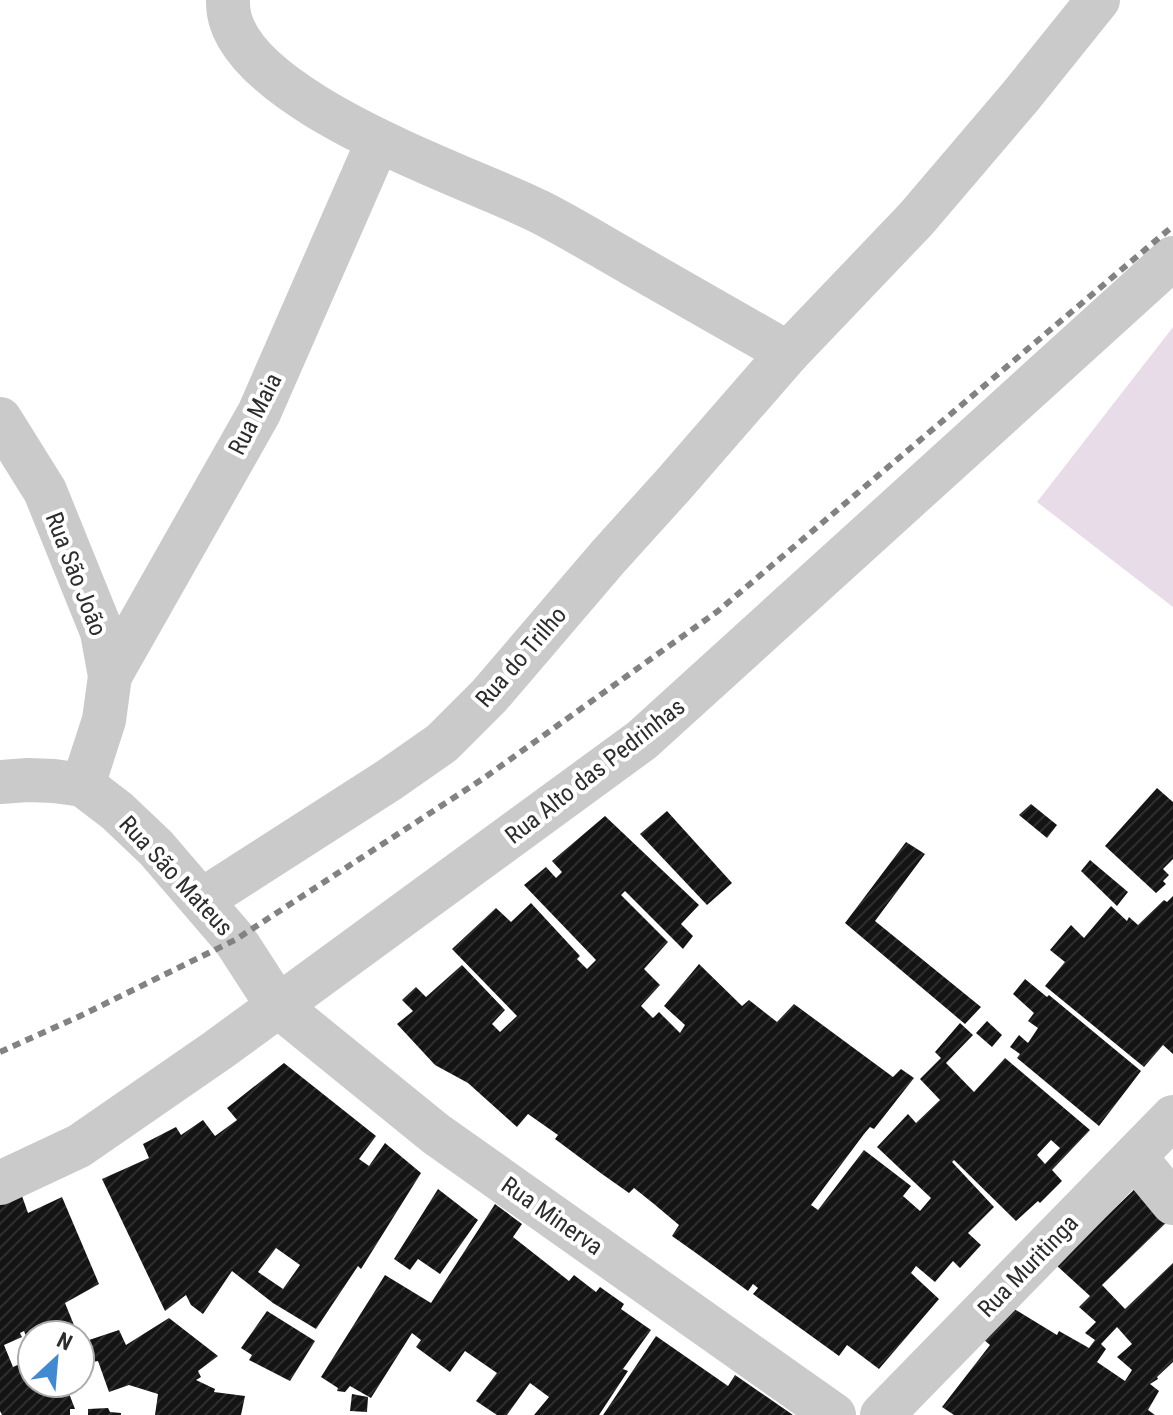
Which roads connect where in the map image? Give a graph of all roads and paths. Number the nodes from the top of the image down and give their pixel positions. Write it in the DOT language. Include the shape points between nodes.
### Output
graph roads {
  1 [pos="228,0"];
  2 [pos="1098,0"];
  3 [pos="378,141"];
  4 [pos="1173,258"];
  5 [pos="788,353"];
  6 [pos="0,419"];
  7 [pos="110,676"];
  8 [pos="0,782"];
  9 [pos="83,785"];
  10 [pos="202,900"];
  11 [pos="277,1005"];
  12 [pos="1173,1117"];
  13 [pos="1135,1157"];
  14 [pos="0,1183"];
  15 [pos="1173,1203"];
  16 [pos="834,1415"];
  17 [pos="882,1415"];
  1 -- 3 [label="street" via="227,15 243,47 285,85"];
  2 -- 5 [label="street, Rua do Trilho" via="916,219"];
  3 -- 5 [label="street" via="536,210"];
  3 -- 7 [label="street, Rua Maia" via="259,413"];
  4 -- 11 [label="street, Rua Alto das Pedrinhas" via="642,740"];
  5 -- 10 [label="street, Rua do Trilho" via="442,743"];
  6 -- 7 [label="street, Rua São João" via="45,491 102,632"];
  7 -- 9 [label="street, Rua São João" via="104,720"];
  8 -- 9 [label="street"];
  9 -- 10 [label="street, Rua São Mateus" via="156,848"];
  10 -- 11 [label="street, Rua São Mateus"];
  11 -- 14 [label="street, Rua Alto das Pedrinhas" via="79,1146"];
  11 -- 16 [label="street, Rua Minerva" via="436,1134"];
  12 -- 13 [label="street, Rua Muritinga"];
  13 -- 15 [label="street"];
  13 -- 17 [label="street, Rua Muritinga"];
}
